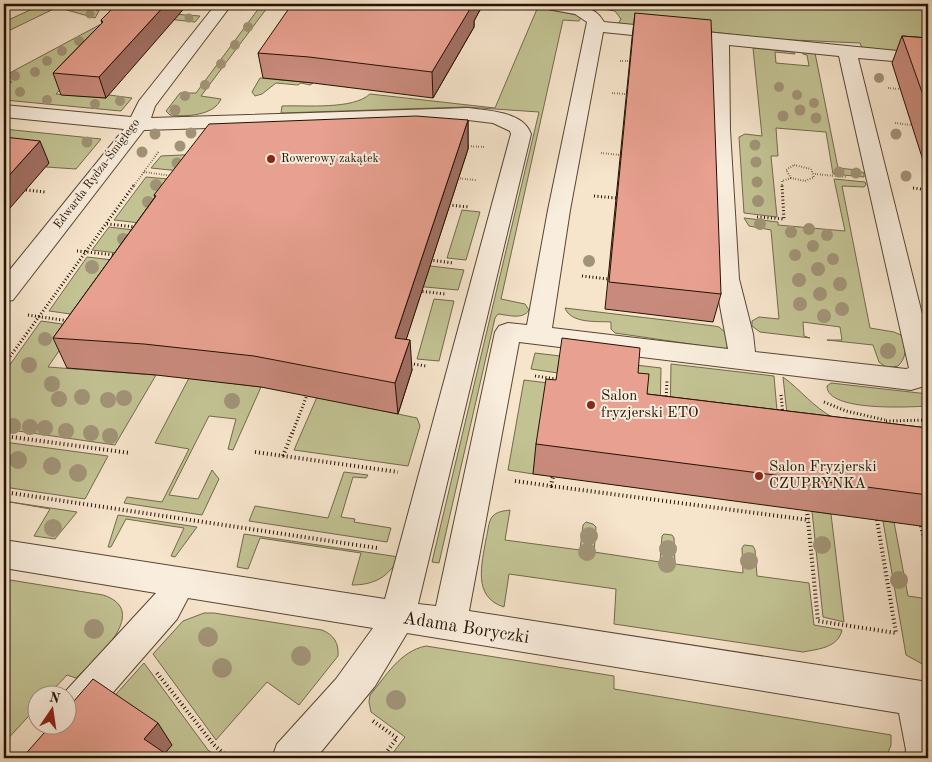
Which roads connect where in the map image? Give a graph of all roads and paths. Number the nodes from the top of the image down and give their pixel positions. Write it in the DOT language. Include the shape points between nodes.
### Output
graph roads {
  1 [pos="224,4"];
  2 [pos="548,4"];
  3 [pos="107,8"];
  4 [pos="116,8"];
  5 [pos="595,26"];
  6 [pos="720,39"];
  7 [pos="847,51"];
  8 [pos="928,58"];
  9 [pos="4,111"];
  10 [pos="138,124"];
  11 [pos="162,146"];
  12 [pos="144,172"];
  13 [pos="179,176"];
  14 [pos="791,178"];
  15 [pos="588,196"];
  16 [pos="616,198"];
  17 [pos="724,213"];
  18 [pos="107,224"];
  19 [pos="142,228"];
  20 [pos="41,248"];
  21 [pos="86,252"];
  22 [pos="123,256"];
  23 [pos="424,259"];
  24 [pos="461,264"];
  25 [pos="575,276"];
  26 [pos="608,279"];
  27 [pos="414,290"];
  28 [pos="4,294"];
  29 [pos="452,295"];
  30 [pos="21,314"];
  31 [pos="39,317"];
  32 [pos="77,322"];
  33 [pos="538,336"];
  34 [pos="743,361"];
  35 [pos="399,362"];
  36 [pos="4,365"];
  37 [pos="777,365"];
  38 [pos="432,367"];
  39 [pos="926,371"];
  40 [pos="530,375"];
  41 [pos="667,375"];
  42 [pos="557,379"];
  43 [pos="307,395"];
  44 [pos="666,404"];
  45 [pos="784,419"];
  46 [pos="928,420"];
  47 [pos="887,427"];
  48 [pos="4,436"];
  49 [pos="255,452"];
  50 [pos="130,453"];
  51 [pos="282,456"];
  52 [pos="401,472"];
  53 [pos="553,476"];
  54 [pos="508,480"];
  55 [pos="551,486"];
  56 [pos="4,492"];
  57 [pos="807,510"];
  58 [pos="809,520"];
  59 [pos="877,520"];
  60 [pos="922,526"];
  61 [pos="923,533"];
  62 [pos="928,534"];
  63 [pos="381,548"];
  64 [pos="4,554"];
  65 [pos="928,556"];
  66 [pos="179,583"];
  67 [pos="397,618"];
  68 [pos="449,626"];
  69 [pos="134,643"];
  70 [pos="343,698"];
  71 [pos="922,699"];
  72 [pos="78,705"];
  73 [pos="230,758"];
  74 [pos="291,758"];
  75 [pos="382,758"];
  76 [pos="923,758"];
  1 -- 10 [label="street, Edwarda Rydza-Śmigłego" via="146,104"];
  2 -- 5 [label="street" via="584,11 596,21"];
  3 -- 4 [label="path"];
  5 -- 6 [label="street"];
  5 -- 33 [label="street"];
  6 -- 7 [label="street"];
  6 -- 17 [label="street"];
  7 -- 8 [label="street"];
  7 -- 39 [label="street"];
  9 -- 10 [label="street"];
  10 -- 20 [label="street, Edwarda Rydza-Śmigłego"];
  10 -- 67 [label="street" via="444,113 498,118 519,128 521,134"];
  11 -- 12 [label="path"];
  12 -- 13 [label="path"];
  12 -- 18 [label="path"];
  14 -- 14 [label="path" via="786,170 794,165 808,168 815,174 809,180"];
  14 -- 17 [label="path" via="782,181 784,219"];
  15 -- 16 [label="path"];
  17 -- 34 [label="street" via="727,279"];
  18 -- 19 [label="path"];
  18 -- 21 [label="path"];
  20 -- 21 [label="path"];
  20 -- 28 [label="street, Edwarda Rydza-Śmigłego"];
  21 -- 22 [label="path"];
  21 -- 31 [label="path"];
  23 -- 24 [label="path"];
  25 -- 26 [label="path"];
  27 -- 29 [label="path"];
  30 -- 31 [label="path"];
  31 -- 32 [label="path"];
  31 -- 36 [label="path"];
  33 -- 34 [label="street"];
  33 -- 68 [label="street" via="508,332"];
  34 -- 37 [label="street"];
  35 -- 38 [label="path"];
  37 -- 39 [label="street" via="911,380"];
  37 -- 45 [label="path"];
  40 -- 42 [label="path"];
  41 -- 44 [label="path"];
  43 -- 51 [label="path"];
  46 -- 47 [label="path" via="885,420"];
  48 -- 50 [label="path"];
  49 -- 51 [label="path"];
  51 -- 52 [label="path"];
  53 -- 55 [label="path"];
  54 -- 55 [label="path"];
  55 -- 58 [label="path"];
  56 -- 63 [label="path"];
  57 -- 58 [label="path"];
  58 -- 59 [label="path" via="818,621 896,633"];
  60 -- 61 [label="path"];
  61 -- 62 [label="path"];
  61 -- 65 [label="path"];
  64 -- 66 [label="street, Adama Boryczki"];
  66 -- 67 [label="street, Adama Boryczki"];
  66 -- 69 [label="street" via="165,608"];
  67 -- 68 [label="street, Adama Boryczki"];
  67 -- 70 [label="street" via="375,659"];
  68 -- 71 [label="street, Adama Boryczki"];
  69 -- 72 [label="street"];
  69 -- 73 [label="path" via="214,745"];
  70 -- 74 [label="street"];
  70 -- 75 [label="path" via="397,738"];
  71 -- 76 [label="street"];
}
